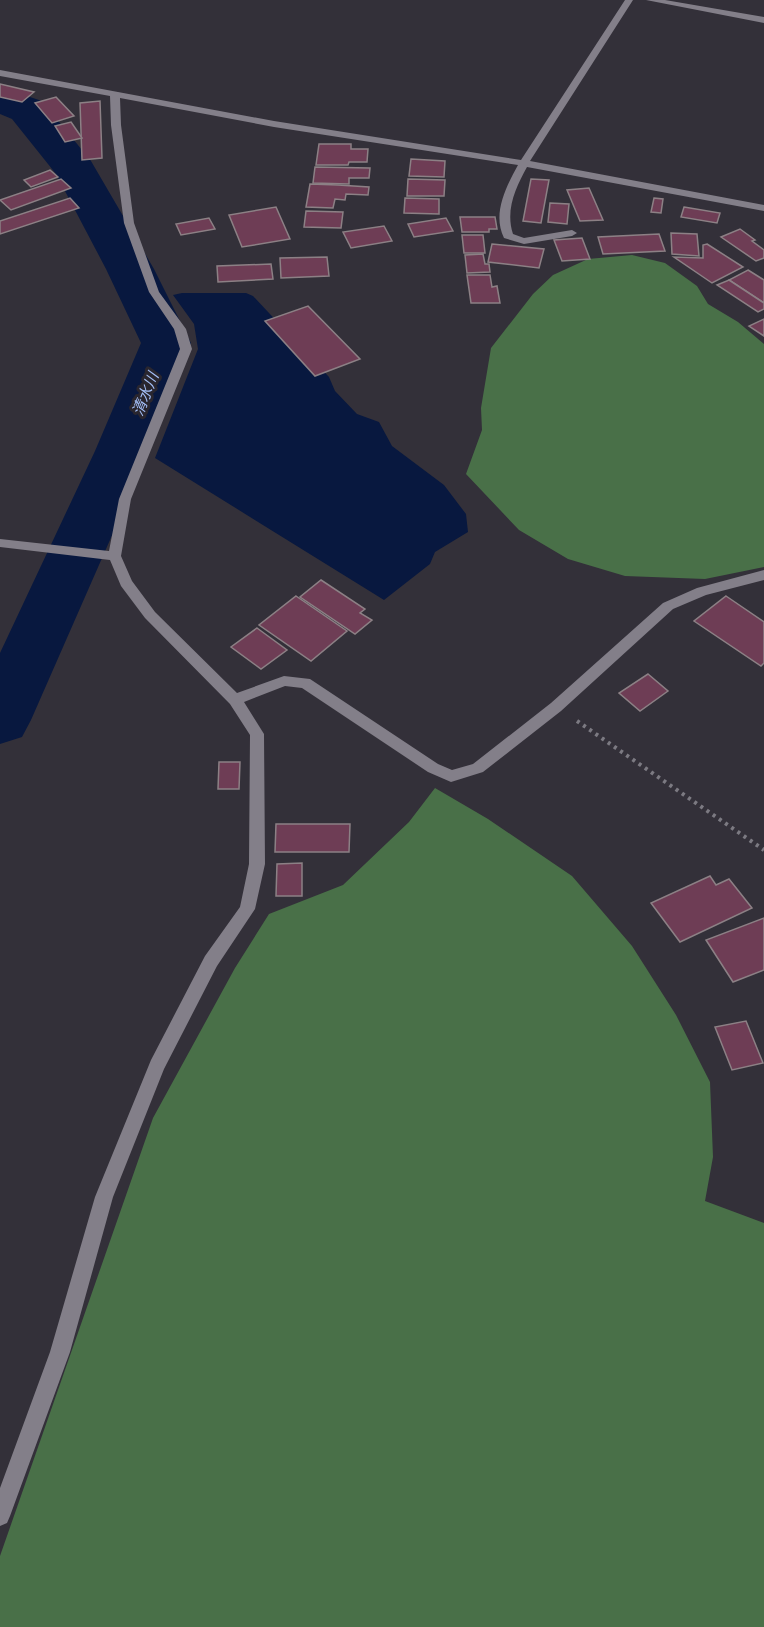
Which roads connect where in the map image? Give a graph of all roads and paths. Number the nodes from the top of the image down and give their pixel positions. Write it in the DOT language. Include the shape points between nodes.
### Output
graph roads {
  1 [pos="629,0"];
  2 [pos="650,0"];
  3 [pos="764,20"];
  4 [pos="0,73"];
  5 [pos="115,93"];
  6 [pos="524,163"];
  7 [pos="764,208"];
  8 [pos="572,233"];
  9 [pos="0,543"];
  10 [pos="116,556"];
  11 [pos="764,575"];
  12 [pos="236,700"];
  13 [pos="556,707"];
  14 [pos="764,850"];
  15 [pos="0,1516"];
  1 -- 6 [label="street"];
  2 -- 3 [label="street"];
  4 -- 5 [label="street"];
  5 -- 6 [label="street" via="274,124"];
  5 -- 10 [label="street" via="129,223 154,292 180,329 186,349 125,499"];
  6 -- 7 [label="street"];
  6 -- 8 [label="street" via="514,179 506,206 502,225 507,236 524,241"];
  9 -- 10 [label="street"];
  10 -- 12 [label="street" via="126,583 150,615"];
  11 -- 13 [label="street" via="702,591 668,606"];
  12 -- 13 [label="street" via="284,681 305,683 450,776 478,768"];
  12 -- 15 [label="street" via="257,734 258,864 247,909 212,961 152,1077 104,1197 60,1352"];
  13 -- 14 [label="path"];
}
